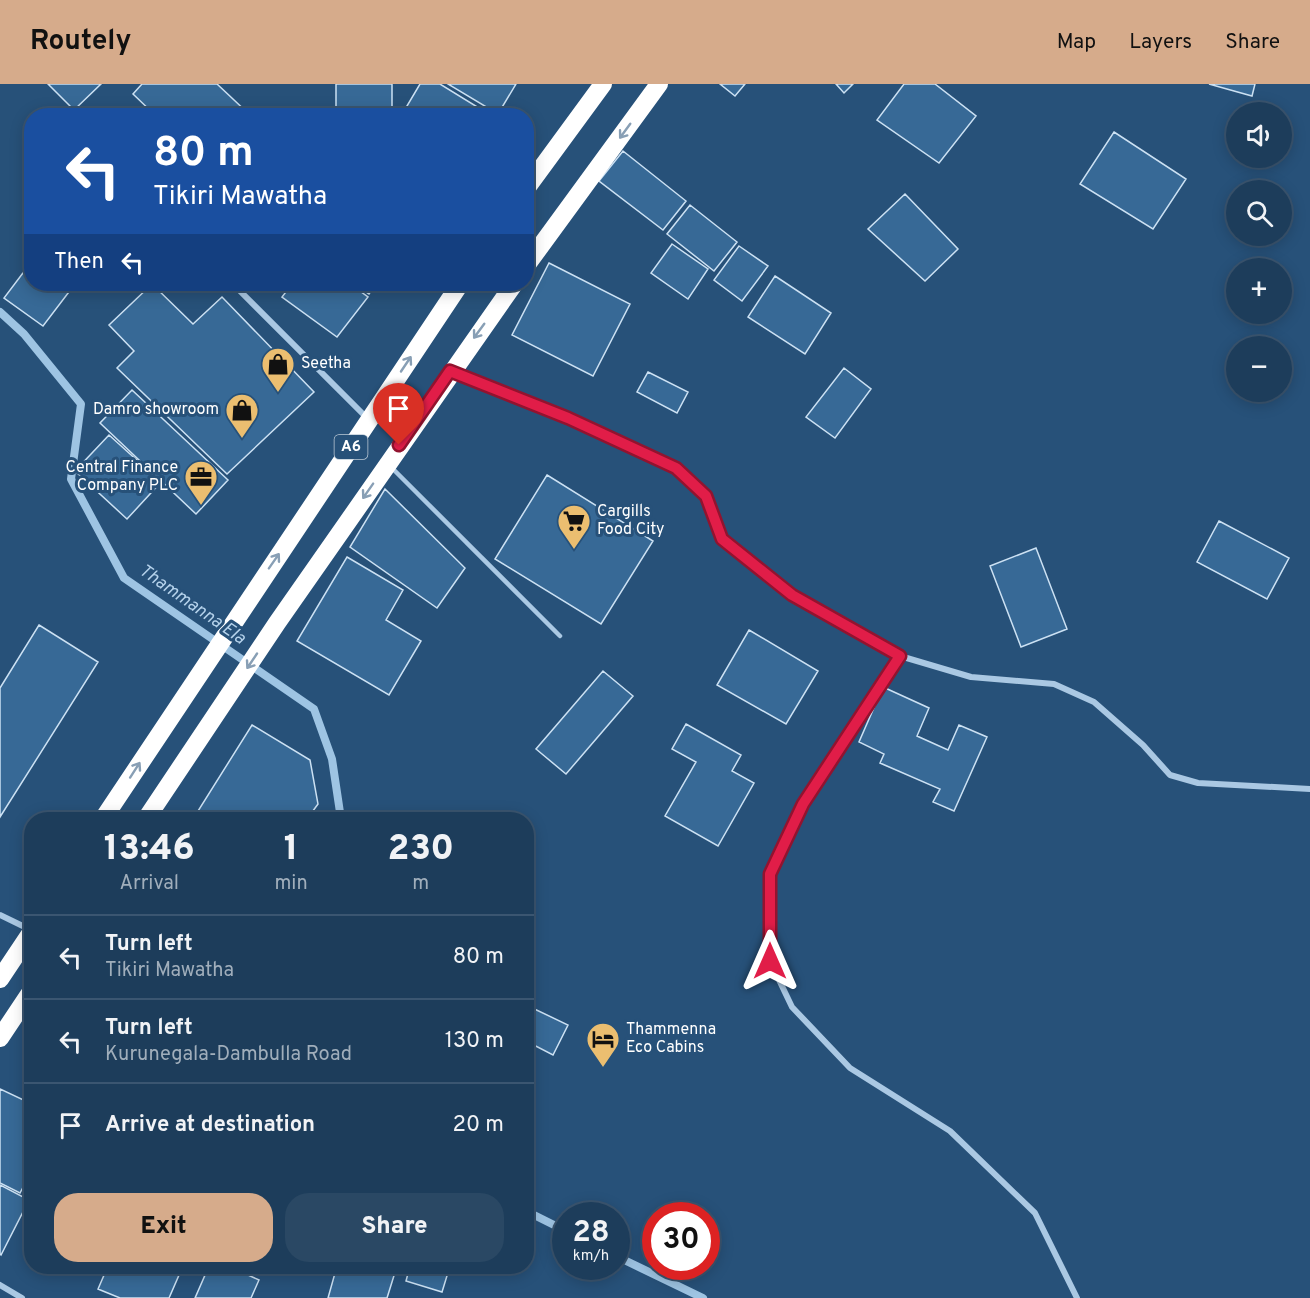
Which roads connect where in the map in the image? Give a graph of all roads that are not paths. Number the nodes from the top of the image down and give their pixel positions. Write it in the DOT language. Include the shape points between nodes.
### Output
graph roads {
  1 [pos="603,84"];
  2 [pos="659,84"];
  3 [pos="534,178"];
  4 [pos="534,255"];
  5 [pos="240,291"];
  6 [pos="455,291"];
  7 [pos="509,291"];
  8 [pos="450,371"];
  9 [pos="369,420"];
  10 [pos="387,462"];
  11 [pos="560,636"];
  12 [pos="900,656"];
  13 [pos="1310,789"];
  14 [pos="108,812"];
  15 [pos="151,812"];
  16 [pos="0,915"];
  17 [pos="24,927"];
  18 [pos="24,942"];
  19 [pos="0,978"];
  20 [pos="24,1002"];
  21 [pos="0,1038"];
  22 [pos="0,1285"];
  23 [pos="22,1298"];
  24 [pos="1077,1298"];
  1 -- 3 [label="highway"];
  2 -- 4 [label="highway, one-way"];
  5 -- 9 [label="street"];
  9 -- 6 [label="highway, A6, one-way"];
  7 -- 8 [label="highway, A6, one-way"];
  8 -- 10 [label="highway, A6"];
  8 -- 12 [label="street" via="568,418 676,468 706,496 722,539 792,595"];
  14 -- 9 [label="highway, A6, one-way"];
  10 -- 11 [label="lane"];
  10 -- 15 [label="highway, A6, one-way"];
  12 -- 13 [label="street" via="971,677 1064,688 1094,702 1170,775 1198,783"];
  12 -- 24 [label="street" via="803,804 770,874 770,961 792,1007 850,1068 950,1131 1035,1213"];
  16 -- 17 [label="street"];
  18 -- 19 [label="highway"];
  20 -- 21 [label="highway"];
  22 -- 23 [label="street"];
}
